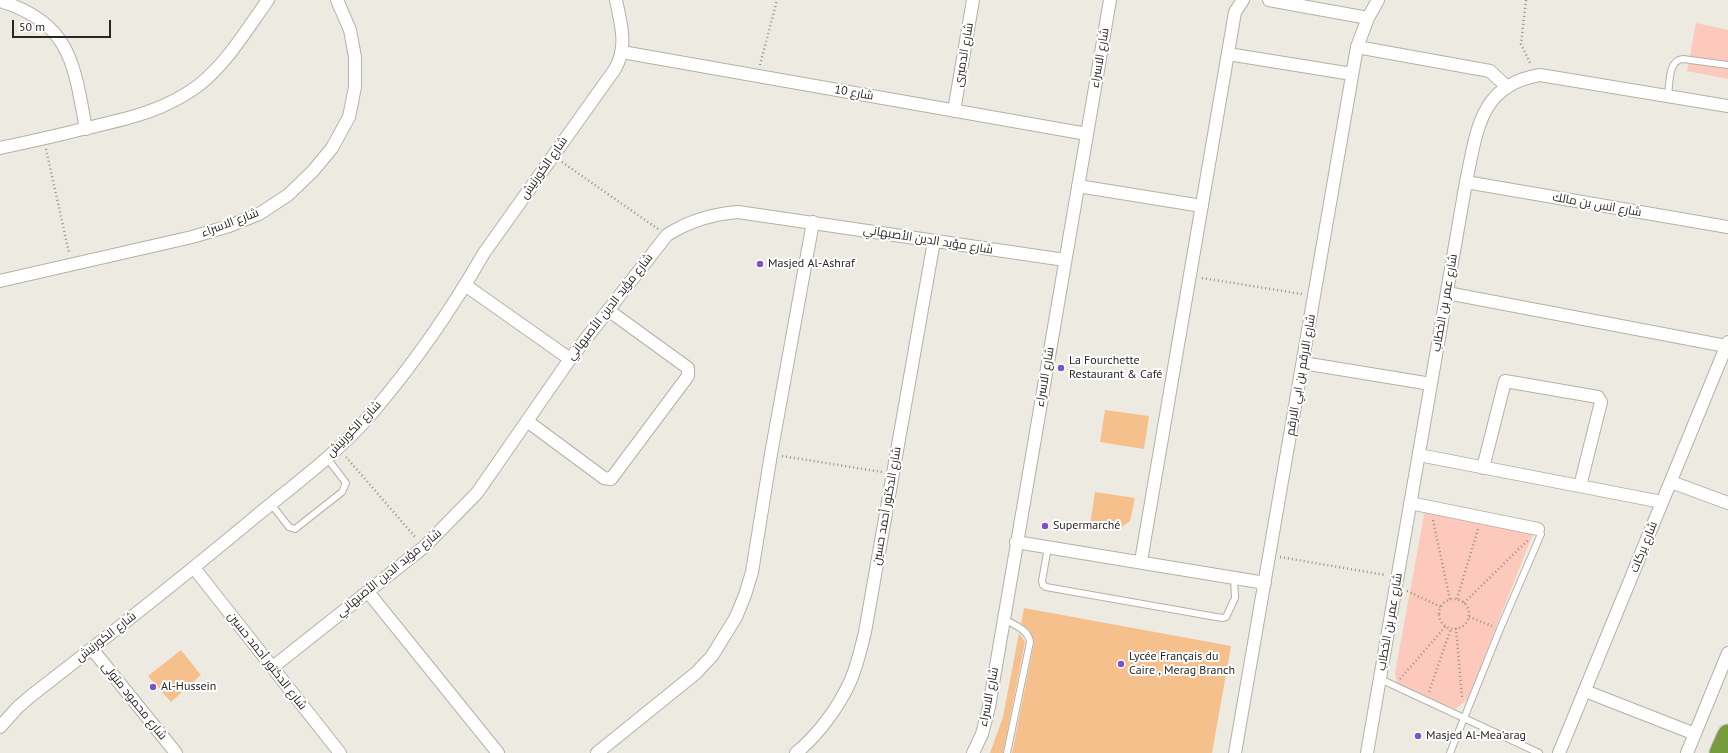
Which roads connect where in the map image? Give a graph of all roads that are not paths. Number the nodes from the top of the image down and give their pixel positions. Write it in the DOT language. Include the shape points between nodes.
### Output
graph roads {
  1 [pos="268,0"];
  2 [pos="337,0"];
  3 [pos="616,0"];
  4 [pos="973,0"];
  5 [pos="1110,0"];
  6 [pos="1243,0"];
  7 [pos="1269,0"];
  8 [pos="1378,0"];
  9 [pos="0,1"];
  10 [pos="1368,18"];
  11 [pos="1357,47"];
  12 [pos="622,52"];
  13 [pos="1228,54"];
  14 [pos="1728,65"];
  15 [pos="1352,74"];
  16 [pos="1506,86"];
  17 [pos="1668,95"];
  18 [pos="1728,106"];
  19 [pos="954,111"];
  20 [pos="86,129"];
  21 [pos="1087,134"];
  22 [pos="0,148"];
  23 [pos="1466,182"];
  24 [pos="1078,186"];
  25 [pos="1202,206"];
  26 [pos="813,222"];
  27 [pos="1728,227"];
  28 [pos="934,241"];
  29 [pos="1065,260"];
  30 [pos="0,280"];
  31 [pos="466,285"];
  32 [pos="1447,293"];
  33 [pos="608,310"];
  34 [pos="1727,344"];
  35 [pos="570,359"];
  36 [pos="1302,363"];
  37 [pos="1431,384"];
  38 [pos="527,421"];
  39 [pos="1419,455"];
  40 [pos="327,458"];
  41 [pos="1483,468"];
  42 [pos="1671,482"];
  43 [pos="1580,486"];
  44 [pos="1662,502"];
  45 [pos="1410,503"];
  46 [pos="1728,503"];
  47 [pos="271,504"];
  48 [pos="1538,529"];
  49 [pos="1016,542"];
  50 [pos="1048,547"];
  51 [pos="1141,561"];
  52 [pos="194,568"];
  53 [pos="1234,577"];
  54 [pos="1265,583"];
  55 [pos="368,592"];
  56 [pos="1003,618"];
  57 [pos="92,649"];
  58 [pos="1728,653"];
  59 [pos="272,667"];
  60 [pos="1380,678"];
  61 [pos="1585,691"];
  62 [pos="1463,718"];
  63 [pos="1,723"];
  64 [pos="1695,734"];
  65 [pos="1728,736"];
  66 [pos="176,753"];
  67 [pos="340,753"];
  68 [pos="498,753"];
  69 [pos="597,753"];
  70 [pos="796,753"];
  71 [pos="973,753"];
  72 [pos="1007,753"];
  73 [pos="1235,753"];
  74 [pos="1367,753"];
  75 [pos="1450,753"];
  76 [pos="1539,753"];
  77 [pos="1559,753"];
  78 [pos="1687,753"];
  79 [pos="1720,753"];
  1 -- 20 [label="street" via="221,63 200,84 175,101 148,113"];
  2 -- 30 [label="street, شارع الاسراء" via="350,30 355,57 349,117 332,148 288,195 259,214 192,237"];
  3 -- 12 [label="street" via="624,40"];
  4 -- 19 [label="street, شارع الدميرى"];
  5 -- 21 [label="street, شارع الاسراء"];
  6 -- 13 [label="street" via="1236,12"];
  7 -- 10 [label="street"];
  8 -- 10 [label="street, شارع الارقم بن ابي الارقم"];
  9 -- 20 [label="street" via="20,7 39,18 55,33 68,51 76,72"];
  10 -- 11 [label="street, شارع الارقم بن ابي الارقم"];
  11 -- 15 [label="street, شارع الارقم بن ابي الارقم"];
  11 -- 16 [label="street" via="1490,71"];
  12 -- 19 [label="street, شارع 10"];
  12 -- 31 [label="street, شارع الكورنيش" via="614,69 484,253"];
  13 -- 15 [label="street"];
  13 -- 25 [label="street"];
  14 -- 17 [label="lane" via="1677,60 1672,65"];
  15 -- 36 [label="street, شارع الارقم بن ابي الارقم"];
  16 -- 17 [label="street, شارع عمر بن الخطاب" via="1525,77 1540,75"];
  16 -- 23 [label="street, شارع عمر بن الخطاب" via="1490,101 1480,120"];
  17 -- 18 [label="street, شارع عمر بن الخطاب"];
  19 -- 21 [label="street, شارع 10"];
  20 -- 22 [label="street"];
  21 -- 24 [label="street, شارع الاسراء"];
  23 -- 27 [label="street, شارع انس بن مالك"];
  23 -- 32 [label="street, شارع عمر بن الخطاب"];
  24 -- 25 [label="street"];
  24 -- 29 [label="street, شارع الاسراء"];
  25 -- 51 [label="street"];
  26 -- 28 [label="street, شارع مؤيد الدين الأصبهاني"];
  26 -- 33 [label="street, شارع مؤيد الدين الأصبهاني" via="738,212 719,214 684,224 667,235"];
  26 -- 69 [label="street" via="752,572 745,595 712,656 696,673"];
  28 -- 29 [label="street, شارع مؤيد الدين الأصبهاني"];
  28 -- 70 [label="street, شارع الدكتور أحمد حسين" via="865,632 857,664 840,701 821,727"];
  29 -- 49 [label="street, شارع الاسراء"];
  31 -- 35 [label="street"];
  31 -- 40 [label="street, شارع الكورنيش" via="372,414"];
  32 -- 34 [label="street"];
  32 -- 37 [label="street, شارع عمر بن الخطاب"];
  33 -- 35 [label="street, شارع مؤيد الدين الأصبهاني"];
  33 -- 38 [label="street" via="688,368 688,376 611,479 604,478"];
  34 -- 42 [label="street, شارع بركات"];
  35 -- 38 [label="street, شارع مؤيد الدين الأصبهاني"];
  36 -- 37 [label="street"];
  36 -- 54 [label="street, شارع الارقم بن ابي الارقم"];
  37 -- 39 [label="street, شارع عمر بن الخطاب"];
  38 -- 55 [label="street, شارع مؤيد الدين الأصبهاني" via="477,493 424,547"];
  39 -- 41 [label="street"];
  39 -- 45 [label="street, شارع عمر بن الخطاب"];
  40 -- 47 [label="street, شارع الكورنيش"];
  40 -- 47 [label="lane" via="346,483 342,492 295,529 289,527"];
  41 -- 43 [label="street"];
  41 -- 43 [label="street" via="1505,381 1598,397 1601,402"];
  42 -- 44 [label="street, شارع بركات"];
  42 -- 46 [label="street"];
  43 -- 44 [label="street"];
  44 -- 61 [label="street, شارع بركات"];
  45 -- 48 [label="street"];
  45 -- 60 [label="street, شارع عمر بن الخطاب"];
  47 -- 52 [label="street, شارع الكورنيش"];
  48 -- 62 [label="lane" via="1541,534"];
  49 -- 50 [label="street"];
  49 -- 56 [label="street, شارع الاسراء"];
  50 -- 51 [label="street"];
  50 -- 53 [label="lane" via="1042,581 1046,587 1222,618 1226,617 1235,598"];
  51 -- 53 [label="street"];
  52 -- 57 [label="street, شارع الكورنيش"];
  52 -- 59 [label="street, شارع الدكتور أحمد حسين"];
  53 -- 54 [label="street"];
  54 -- 73 [label="street, شارع الارقم بن ابي الارقم"];
  55 -- 59 [label="street, شارع مؤيد الدين الأصبهاني"];
  55 -- 68 [label="street"];
  56 -- 71 [label="street, شارع الاسراء" via="989,707 982,734"];
  56 -- 72 [label="lane" via="1024,630 1030,637"];
  57 -- 63 [label="street, شارع الكورنيش" via="32,695"];
  57 -- 66 [label="street, شارع محمود متولى"];
  58 -- 64 [label="street"];
  59 -- 67 [label="street, شارع الدكتور أحمد حسين"];
  60 -- 62 [label="lane"];
  60 -- 74 [label="street, شارع عمر بن الخطاب"];
  61 -- 64 [label="street"];
  61 -- 77 [label="street, شارع بركات"];
  62 -- 75 [label="lane"];
  62 -- 76 [label="lane"];
  64 -- 78 [label="street"];
  65 -- 79 [label="highway"];
}
